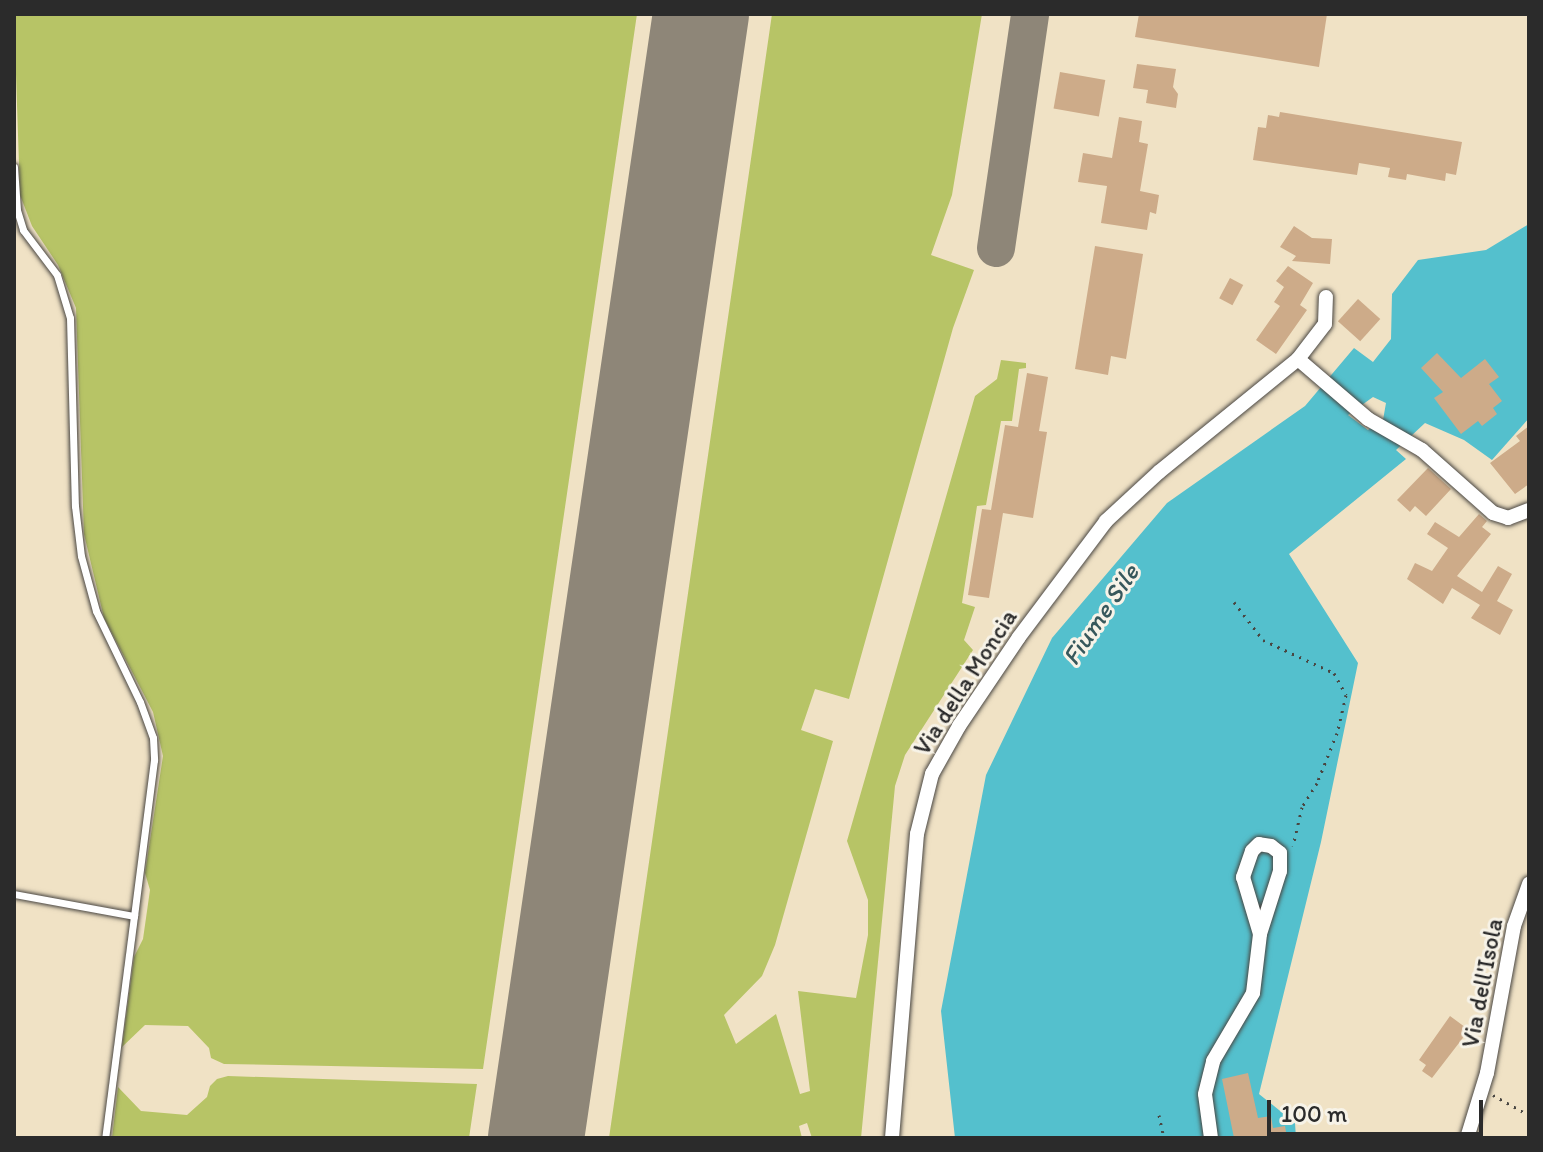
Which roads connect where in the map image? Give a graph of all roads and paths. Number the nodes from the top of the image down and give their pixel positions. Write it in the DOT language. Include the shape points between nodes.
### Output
graph roads {
  1 [pos="14,167"];
  2 [pos="1326,297"];
  3 [pos="1298,359"];
  4 [pos="1529,510"];
  5 [pos="1234,602"];
  6 [pos="1291,849"];
  7 [pos="1529,884"];
  8 [pos="14,894"];
  9 [pos="134,916"];
  10 [pos="1260,934"];
  11 [pos="1482,1090"];
  12 [pos="1159,1115"];
  13 [pos="1529,1115"];
  14 [pos="105,1138"];
  15 [pos="892,1138"];
  16 [pos="1164,1138"];
  17 [pos="1211,1138"];
  18 [pos="1467,1138"];
  1 -- 9 [label="lane" via="23,230 57,275 70,318 81,556 96,611 153,738"];
  2 -- 3 [label="street, Via della Moncia" via="1325,324"];
  3 -- 4 [label="street" via="1372,422 1414,445 1497,516 1514,517"];
  3 -- 15 [label="street, Via della Moncia" via="1106,521 1019,637 932,774 917,834"];
  5 -- 6 [label="path" via="1267,642 1321,666 1342,683 1346,695 1337,733 1302,807"];
  7 -- 11 [label="street, Via dell'Isola" via="1514,926"];
  8 -- 9 [label="lane"];
  9 -- 14 [label="lane"];
  10 -- 10 [label="street" via="1243,877 1259,844 1280,853 1280,871"];
  10 -- 17 [label="street" via="1253,993 1213,1061 1205,1094"];
  11 -- 13 [label="path"];
  11 -- 18 [label="street, Via dell'Isola"];
  12 -- 16 [label="path"];
}
